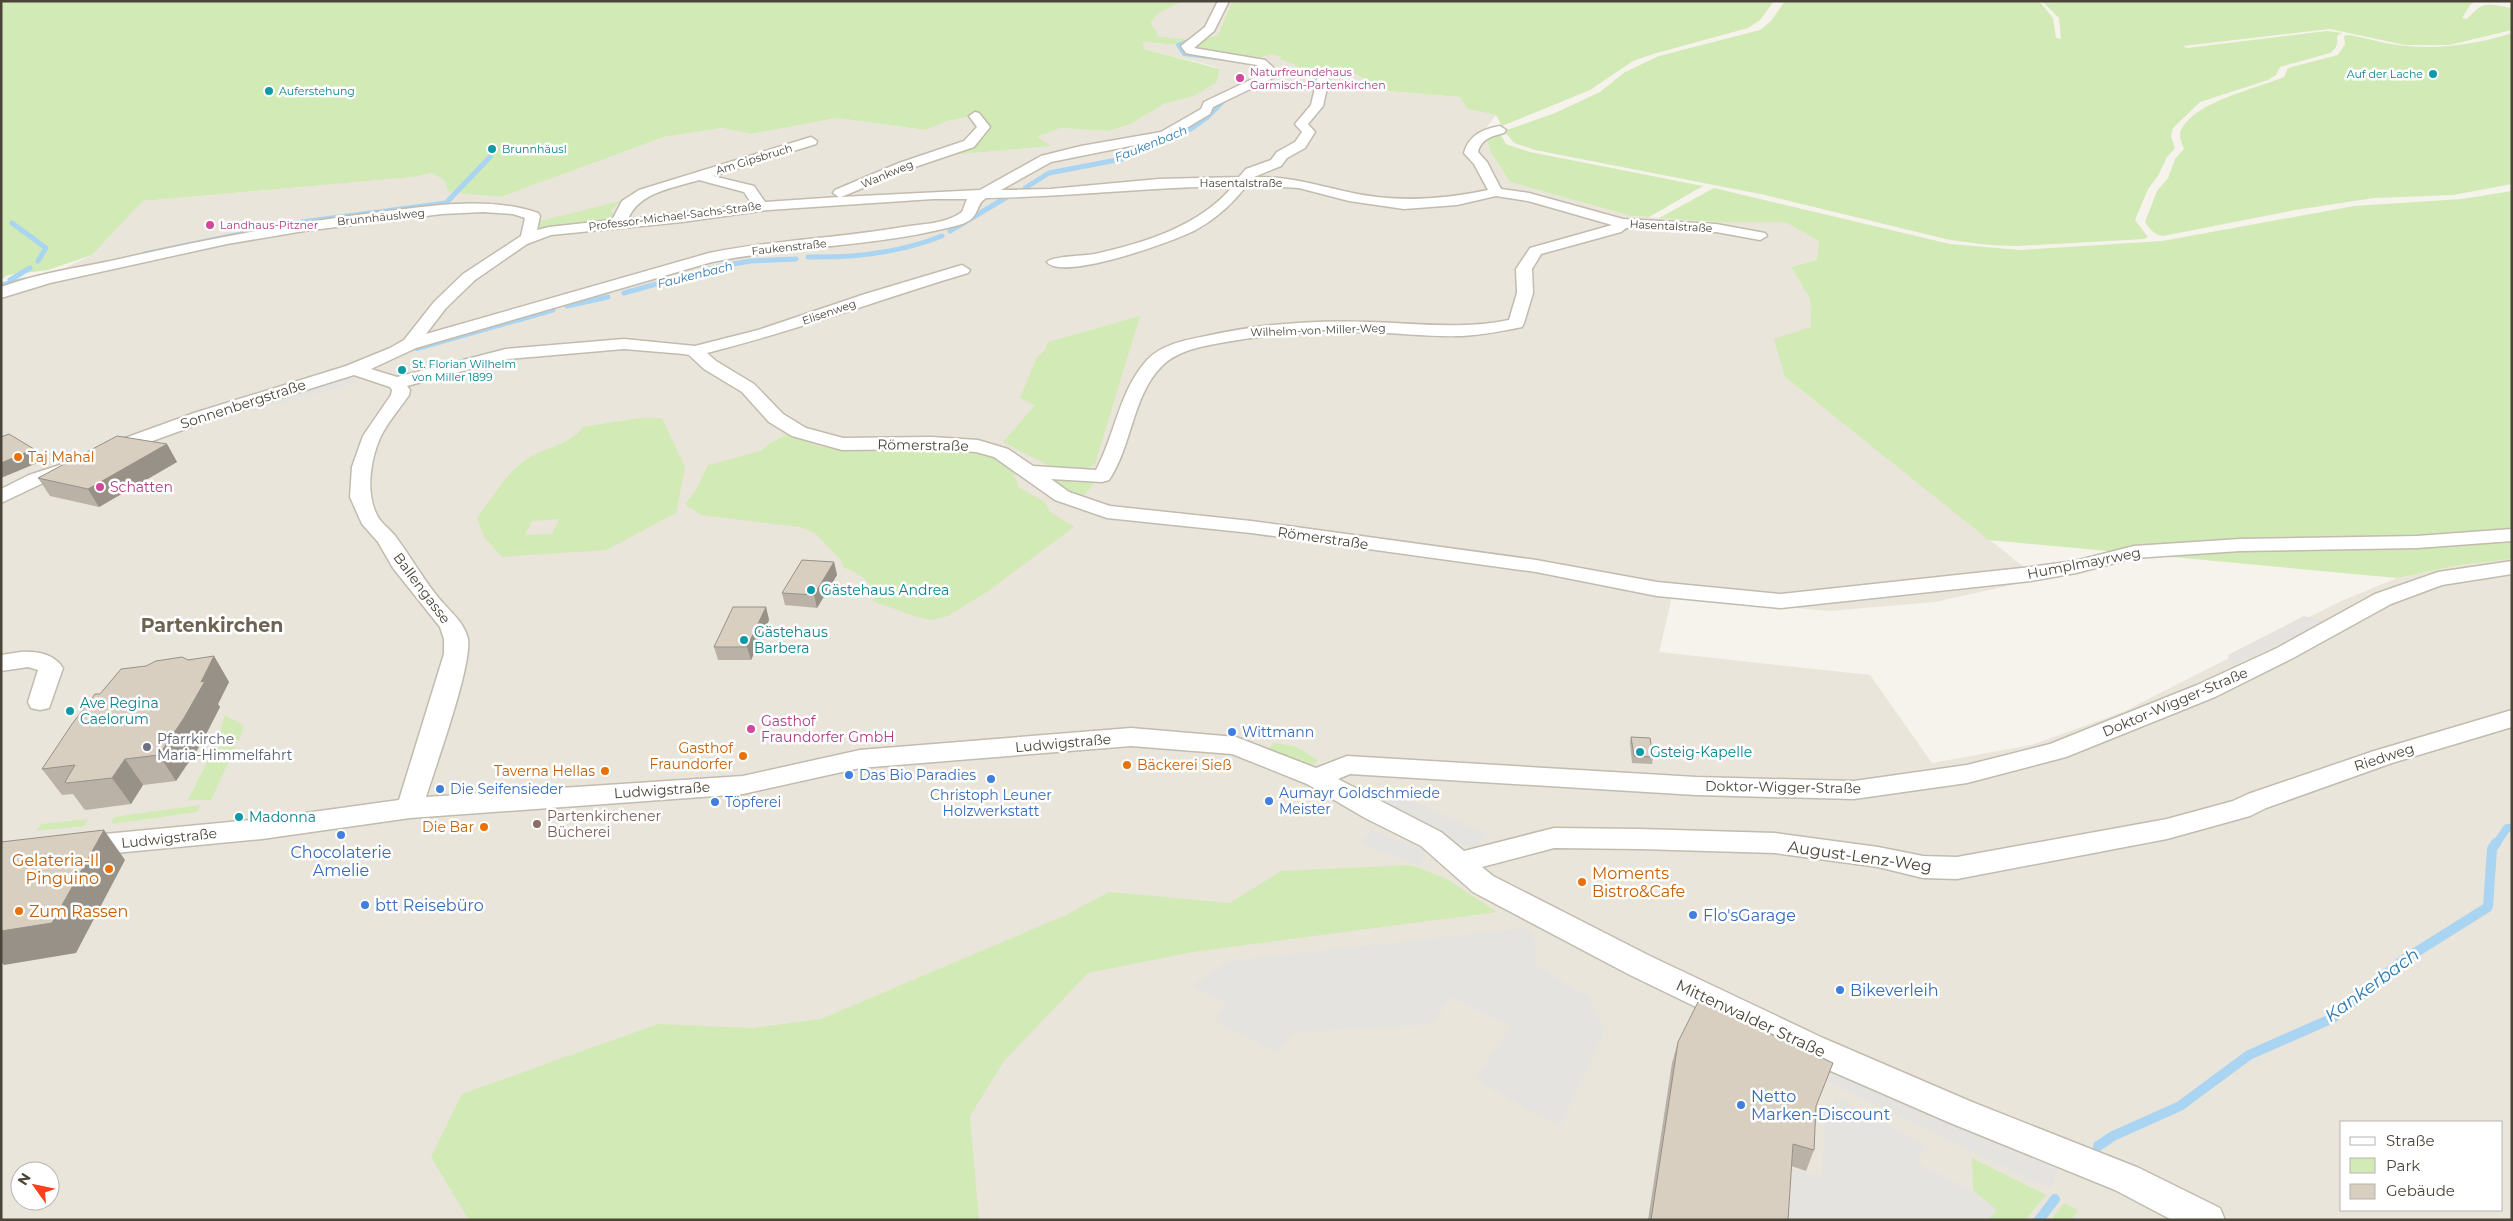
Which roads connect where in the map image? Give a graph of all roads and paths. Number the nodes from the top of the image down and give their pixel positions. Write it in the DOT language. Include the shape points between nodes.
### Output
graph roads {
  1 [pos="1224,1"];
  2 [pos="1323,79"];
  3 [pos="975,116"];
  4 [pos="1500,130"];
  5 [pos="811,141"];
  6 [pos="698,176"];
  7 [pos="1242,181"];
  8 [pos="1496,192"];
  9 [pos="984,193"];
  10 [pos="764,206"];
  11 [pos="1622,223"];
  12 [pos="618,224"];
  13 [pos="1760,236"];
  14 [pos="528,238"];
  15 [pos="1054,262"];
  16 [pos="962,270"];
  17 [pos="1,293"];
  18 [pos="410,344"];
  19 [pos="695,351"];
  20 [pos="353,369"];
  21 [pos="396,383"];
  22 [pos="1030,472"];
  23 [pos="1102,476"];
  24 [pos="2,498"];
  25 [pos="1078,503"];
  26 [pos="2512,535"];
  27 [pos="2512,567"];
  28 [pos="1657,589"];
  29 [pos="1,663"];
  30 [pos="40,702"];
  31 [pos="2512,718"];
  32 [pos="1316,778"];
  33 [pos="2257,801"];
  34 [pos="410,808"];
  35 [pos="61,850"];
  36 [pos="1459,863"];
  37 [pos="2208,1220"];
  1 -- 9 [label="street" via="1207,34 1188,46 1190,51 1261,62 1270,70 1270,75 1208,105 1206,111 1165,135 1055,156"];
  2 -- 7 [label="street" via="1317,106 1302,124 1310,132 1305,139 1276,163 1256,168"];
  3 -- 10 [label="street, Wankweg" via="984,127 969,144 837,194"];
  4 -- 8 [label="street" via="1480,137 1471,153 1480,162"];
  5 -- 6 [label="street, Am Gipsbruch"];
  6 -- 10 [label="street, Am Gipsbruch" via="745,188"];
  6 -- 12 [label="street, Am Gipsbruch" via="632,199"];
  7 -- 8 [label="street, Hasentalstraße" via="1299,184 1349,197 1404,205 1457,201"];
  7 -- 9 [label="street, Hasentalstraße" via="1159,183 1050,193"];
  7 -- 15 [label="street" via="1214,213 1182,232 1099,258"];
  8 -- 11 [label="street, Hasentalstraße" via="1529,197"];
  9 -- 10 [label="street, Professor-Michael-Sachs-Straße"];
  9 -- 18 [label="street, Faukenstraße" via="972,201 971,209 964,218 946,224 846,241 709,258"];
  10 -- 12 [label="street, Professor-Michael-Sachs-Straße"];
  11 -- 13 [label="street, Hasentalstraße" via="1716,228"];
  11 -- 23 [label="street, Wilhelm-von-Miller-Weg" via="1616,229 1535,252 1524,269 1525,293 1516,323 1478,331 1366,327 1244,333 1171,350 1150,368"];
  12 -- 14 [label="street, Professor-Michael-Sachs-Straße" via="548,231"];
  14 -- 17 [label="street, Brunnhäuslweg" via="533,216 513,208 485,207 382,216 238,238 37,282"];
  14 -- 18 [label="street, Professor-Michael-Sachs-Straße" via="469,277 440,305"];
  16 -- 19 [label="street, Elisenweg" via="764,334"];
  18 -- 20 [label="street, Sonnenbergstraße" via="385,358"];
  19 -- 21 [label="street" via="624,344 506,354"];
  19 -- 22 [label="street, Römerstraße" via="710,366 748,388 776,418 799,432 842,444 978,446 1001,453"];
  20 -- 21 [label="street"];
  20 -- 24 [label="street, Sonnenbergstraße" via="168,428 84,461 41,488"];
  21 -- 34 [label="street, Ballengasse" via="400,394 372,436 364,456 360,498 369,520 387,539 430,603 451,625 456,639 450,682"];
  22 -- 23 [label="street"];
  22 -- 25 [label="street, Römerstraße" via="1062,496"];
  23 -- 25 [label="street"];
  25 -- 28 [label="street, Römerstraße" via="1125,515 1251,527 1536,566"];
  26 -- 28 [label="street, Humplmayrweg" via="2418,542 2240,545 2134,552 2076,567 2031,574 1781,601"];
  27 -- 32 [label="street, Doktor-Wigger-Straße" via="2438,579 2383,599 2285,654 2206,691 2057,751 1967,774 1854,790 1696,786 1346,765"];
  29 -- 30 [label="street" via="42,660 51,668"];
  31 -- 33 [label="street, Riedweg" via="2383,757"];
  32 -- 34 [label="street, Ludwigstraße" via="1236,746 1131,737 860,759 743,785"];
  32 -- 36 [label="street, Mittenwalder Straße" via="1431,839"];
  33 -- 36 [label="street, August-Lenz-Weg" via="2241,809 2167,829 1957,868 1923,867 1878,857 1775,843 1554,838"];
  34 -- 35 [label="street, Ludwigstraße"];
  36 -- 37 [label="street, Mittenwalder Straße" via="1483,884 1639,965 1812,1048 2126,1179"];
}
